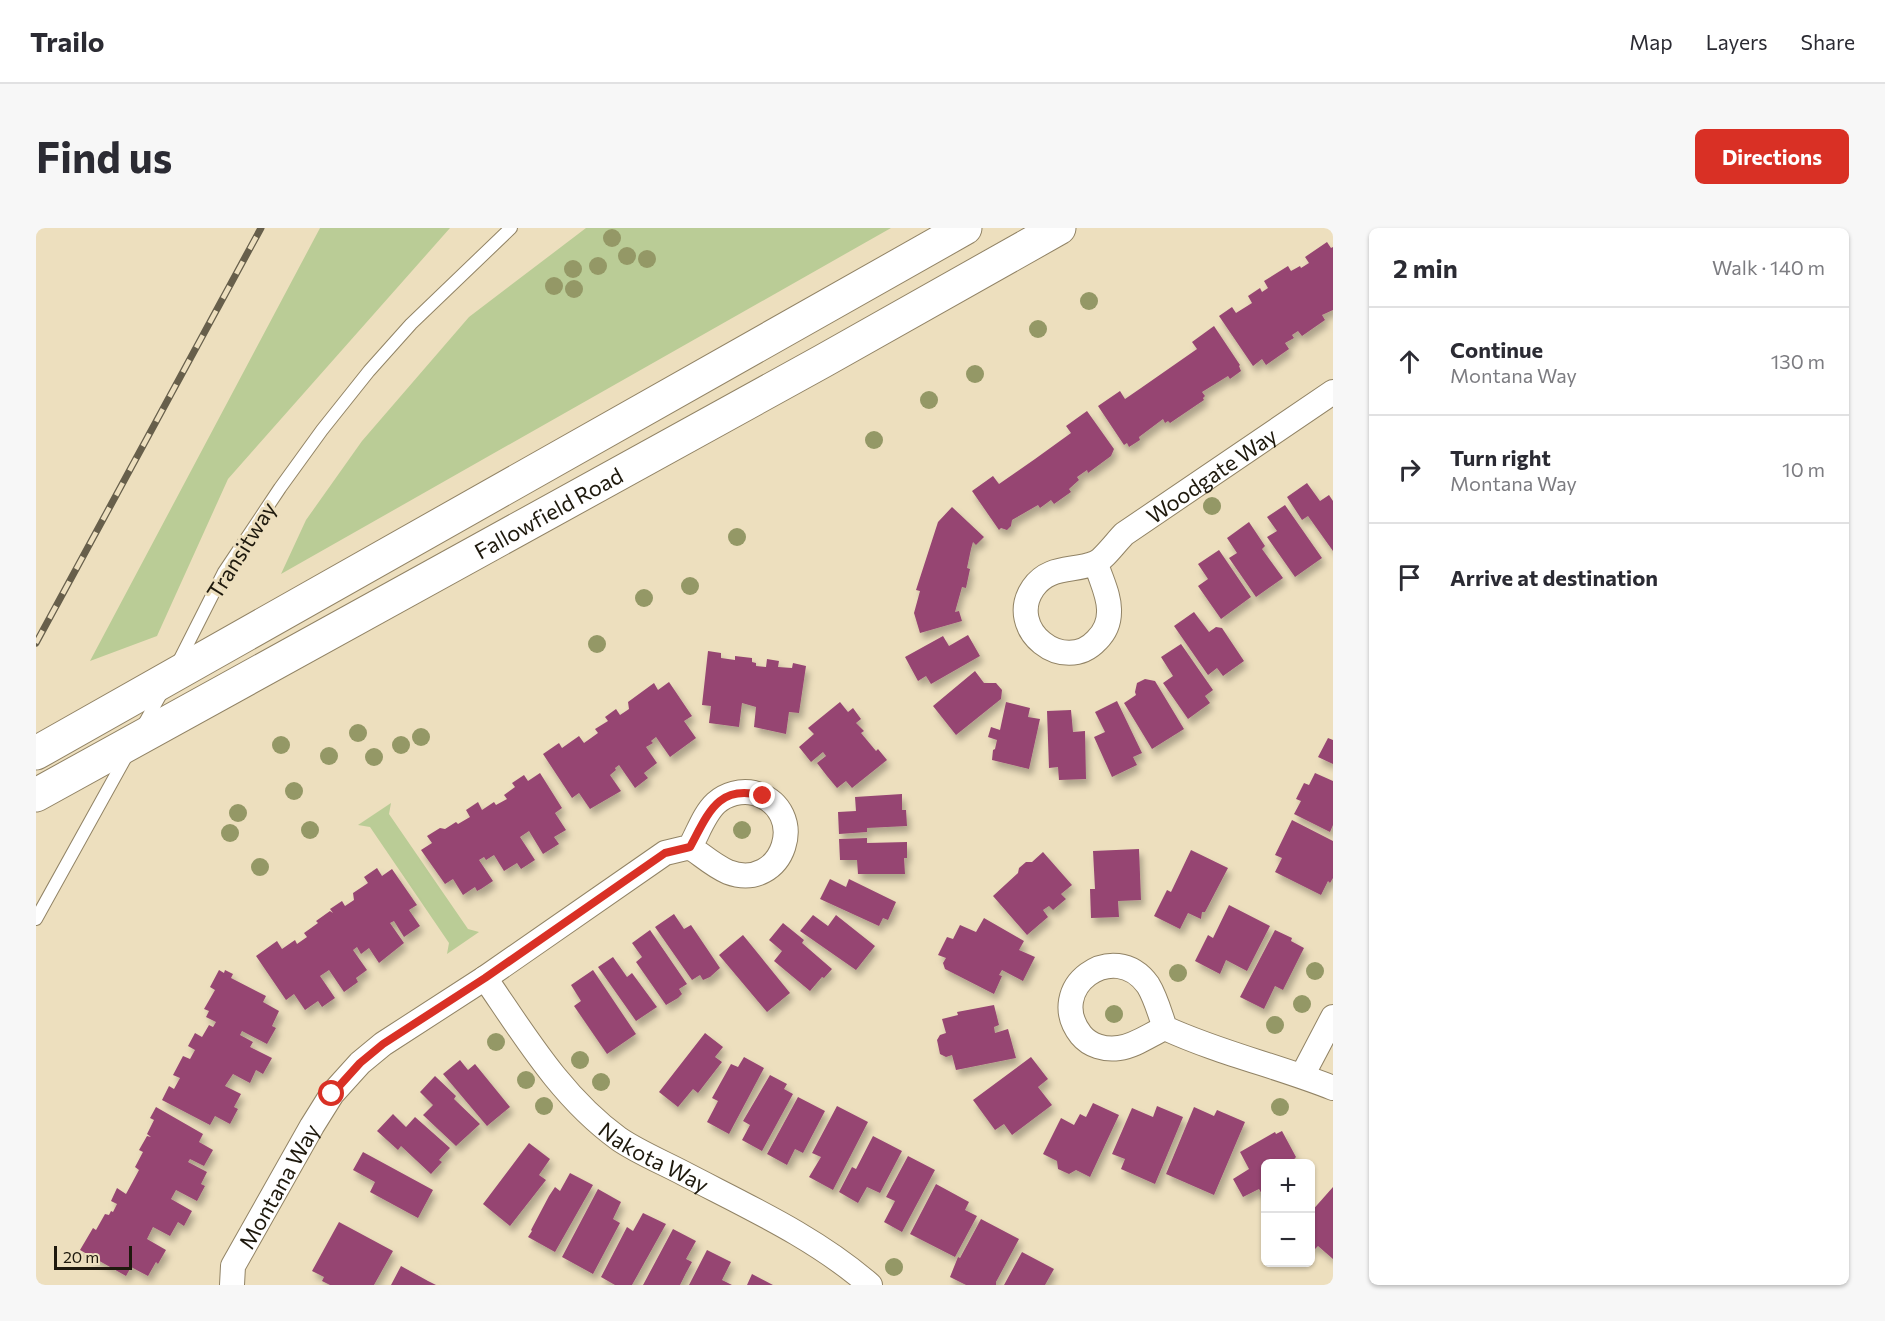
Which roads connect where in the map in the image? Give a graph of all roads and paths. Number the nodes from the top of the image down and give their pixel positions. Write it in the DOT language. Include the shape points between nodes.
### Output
graph roads {
  1 [pos="511,228"];
  2 [pos="965,228"];
  3 [pos="1059,228"];
  4 [pos="1333,392"];
  5 [pos="1096,563"];
  6 [pos="170,679"];
  7 [pos="136,740"];
  8 [pos="36,753"];
  9 [pos="36,795"];
  10 [pos="690,847"];
  11 [pos="36,919"];
  12 [pos="485,978"];
  13 [pos="1333,1017"];
  14 [pos="1165,1028"];
  15 [pos="1302,1076"];
  16 [pos="1333,1088"];
  17 [pos="232,1285"];
  18 [pos="870,1285"];
  1 -- 6 [label="lane, Transitway" via="411,324 322,430 224,572"];
  2 -- 6 [label="main road, Fallowfield Road"];
  3 -- 7 [label="main road, Fallowfield Road"];
  4 -- 5 [label="street, Woodgate Way" via="1124,534"];
  6 -- 7 [label="lane, Transitway"];
  6 -- 8 [label="main road, Fallowfield Road"];
  7 -- 9 [label="main road, Fallowfield Road"];
  7 -- 11 [label="lane, Transitway"];
  10 -- 12 [label="street, Montana Way" via="665,853"];
  12 -- 17 [label="street, Montana Way" via="383,1044 332,1094 232,1266"];
  12 -- 18 [label="street, Nakota Way" via="551,1073 585,1112 621,1140 811,1240"];
  13 -- 15 [label="street"];
  14 -- 15 [label="street" via="1197,1043"];
  15 -- 16 [label="street"];
}
